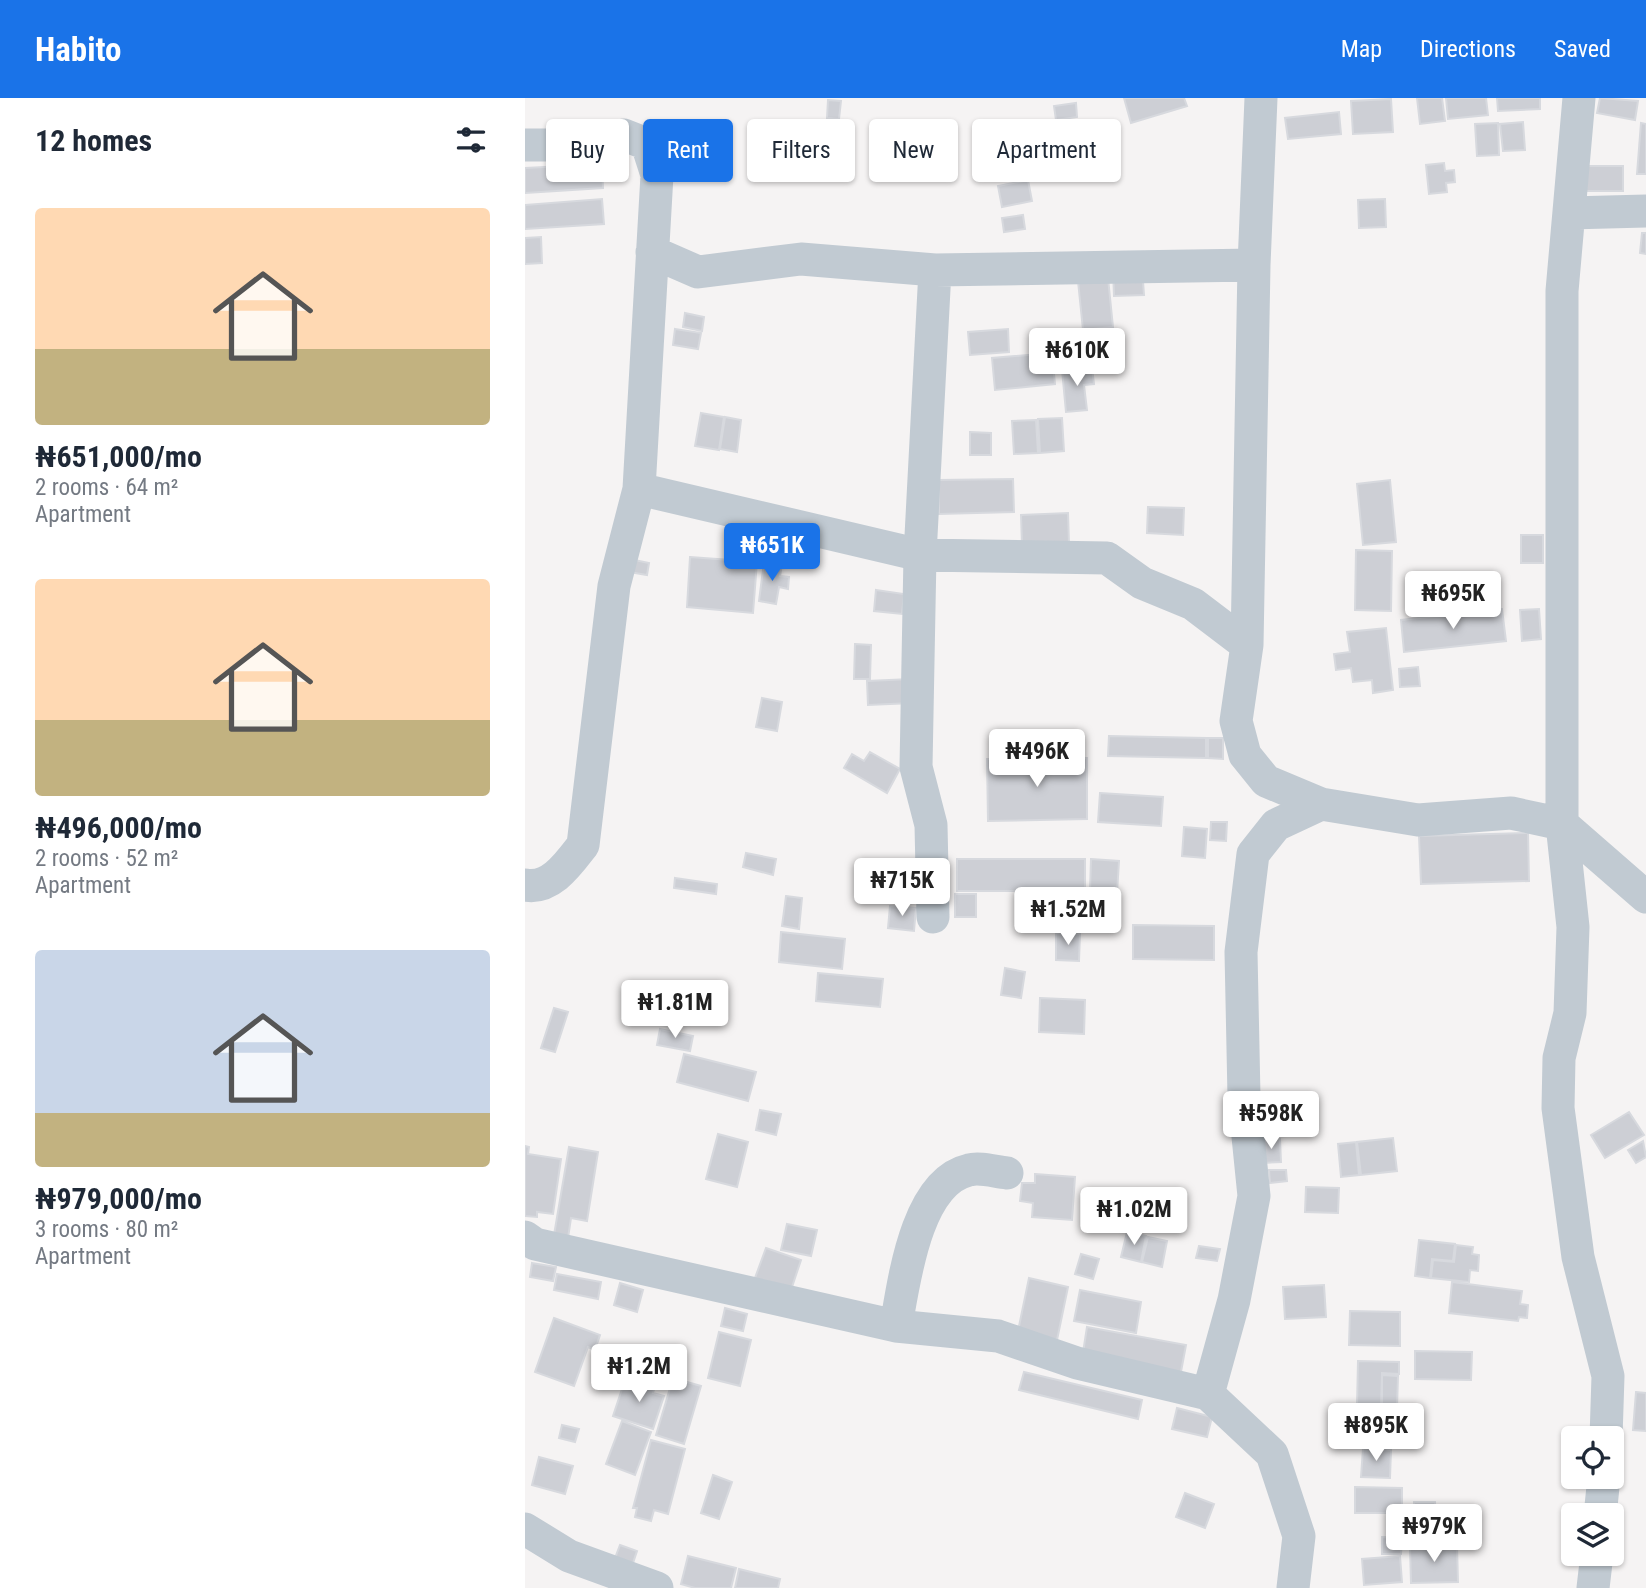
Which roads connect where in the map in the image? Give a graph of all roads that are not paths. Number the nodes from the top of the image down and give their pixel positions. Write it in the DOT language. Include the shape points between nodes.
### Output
graph roads {
  1 [pos="1261,98"];
  2 [pos="1579,98"];
  3 [pos="525,145"];
  4 [pos="1646,211"];
  5 [pos="1569,213"];
  6 [pos="652,252"];
  7 [pos="1254,265"];
  8 [pos="935,270"];
  9 [pos="639,489"];
  10 [pos="921,555"];
  11 [pos="1247,645"];
  12 [pos="1321,804"];
  13 [pos="1562,824"];
  14 [pos="525,885"];
  15 [pos="1646,897"];
  16 [pos="933,917"];
  17 [pos="1007,1173"];
  18 [pos="525,1237"];
  19 [pos="896,1326"];
  20 [pos="1208,1394"];
  21 [pos="1606,1426"];
  22 [pos="525,1529"];
  23 [pos="1596,1566"];
  24 [pos="657,1588"];
  25 [pos="1293,1588"];
  26 [pos="1594,1588"];
  1 -- 7 [label="street"];
  2 -- 5 [label="street"];
  3 -- 6 [label="street" via="599,145 624,135 647,144 657,175"];
  4 -- 5 [label="street"];
  5 -- 13 [label="street" via="1562,291"];
  6 -- 8 [label="street" via="698,272 801,260"];
  6 -- 9 [label="street"];
  7 -- 8 [label="street"];
  7 -- 11 [label="street"];
  8 -- 10 [label="street"];
  9 -- 10 [label="street"];
  9 -- 14 [label="street" via="614,586 583,845 562,872 535,887"];
  10 -- 11 [label="street" via="1107,558 1142,583 1193,604"];
  10 -- 16 [label="street" via="916,767 931,825"];
  11 -- 12 [label="street" via="1236,721 1245,755 1266,781"];
  12 -- 13 [label="street" via="1418,820 1511,813"];
  12 -- 20 [label="street" via="1276,825 1253,855 1241,952 1244,1097 1254,1196 1234,1300"];
  13 -- 15 [label="street"];
  13 -- 21 [label="street" via="1573,927 1570,1013 1559,1058 1558,1108 1578,1257 1608,1376"];
  17 -- 19 [label="street" via="970,1169 942,1182 922,1219 906,1268"];
  18 -- 19 [label="street" via="535,1244"];
  19 -- 20 [label="street" via="998,1336 1077,1363"];
  20 -- 25 [label="street" via="1272,1454 1299,1536"];
  22 -- 24 [label="street" via="569,1556"];
  23 -- 26 [label="street"];
}
